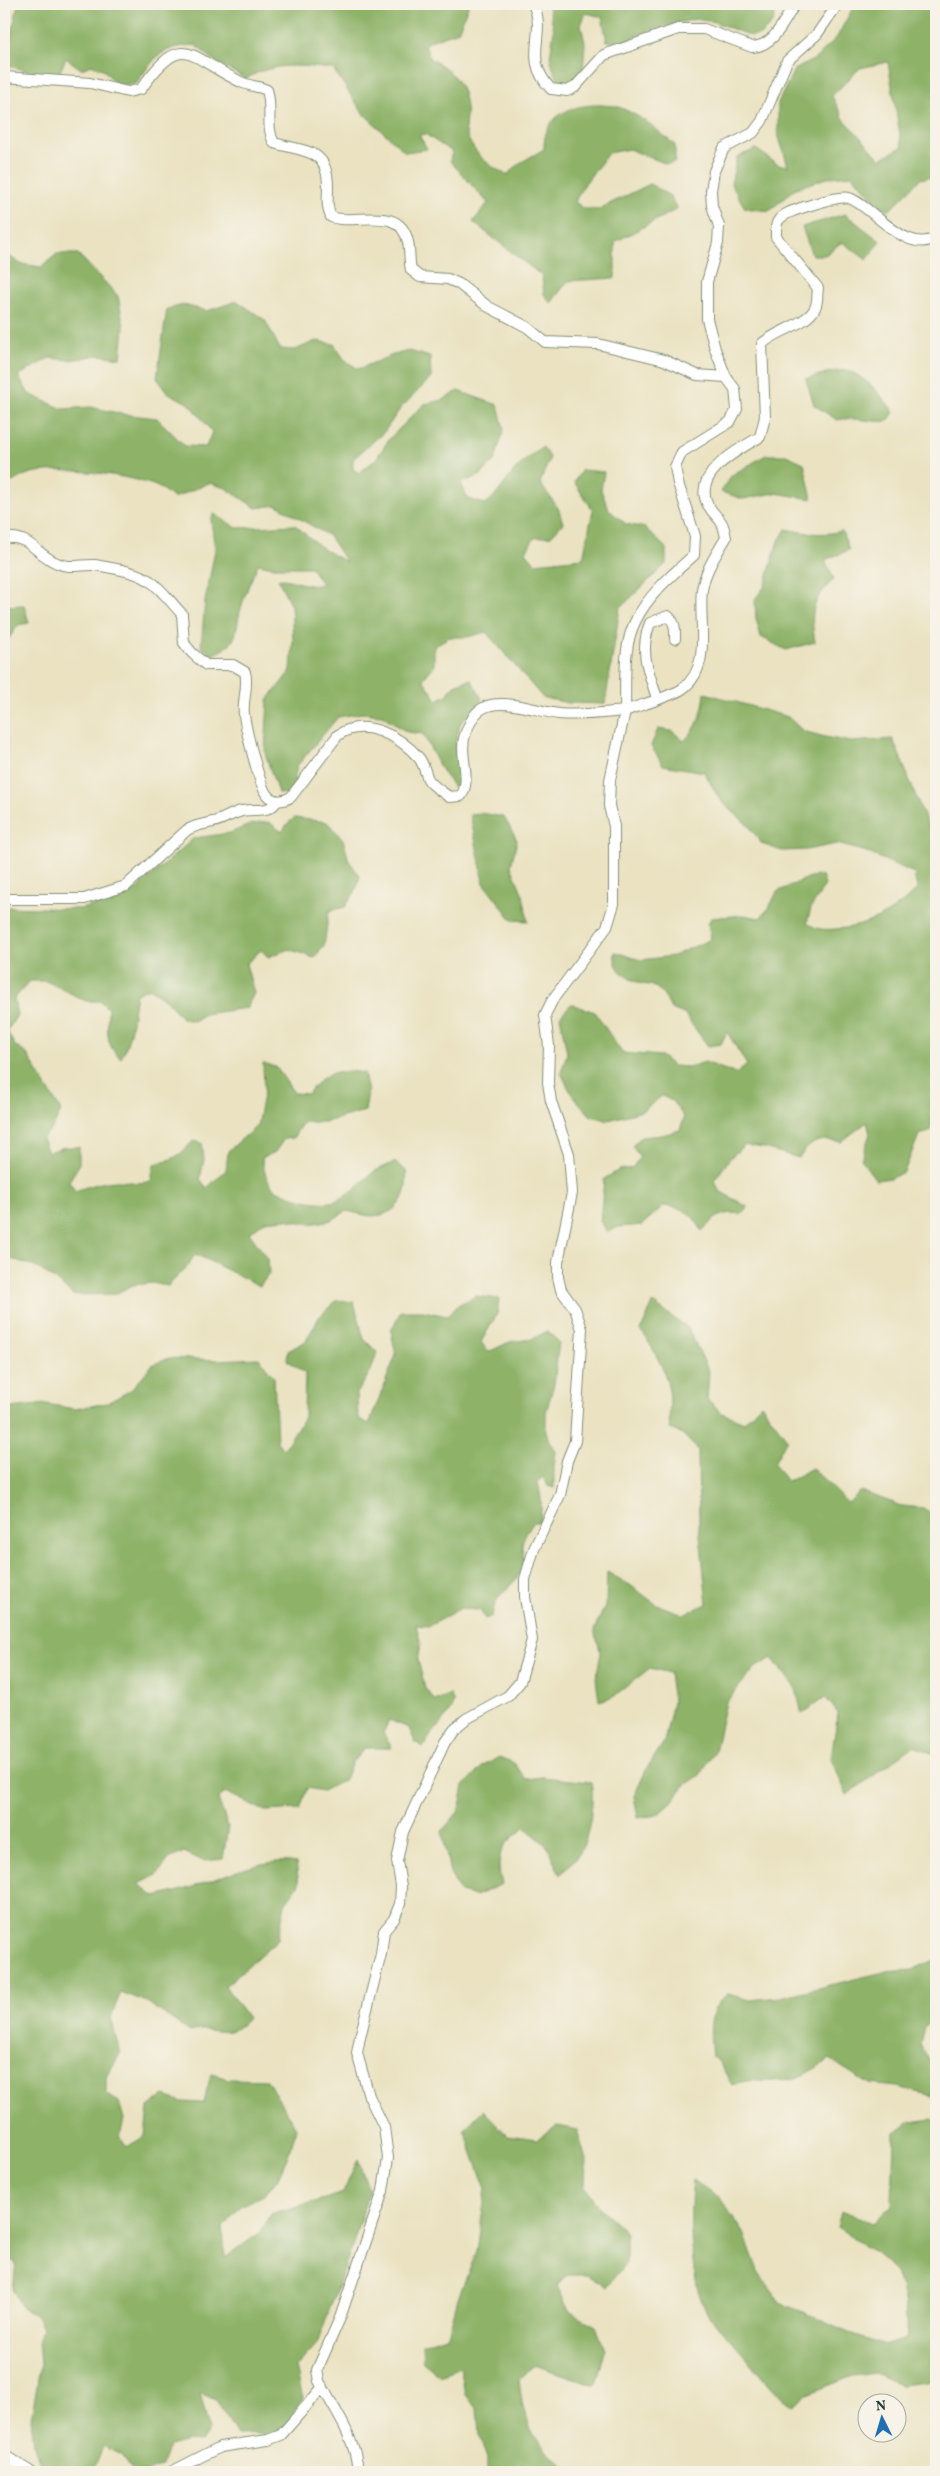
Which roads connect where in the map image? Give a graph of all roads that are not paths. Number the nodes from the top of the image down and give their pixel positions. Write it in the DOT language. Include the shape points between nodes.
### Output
graph roads {
  1 [pos="533,4"];
  2 [pos="795,4"];
  3 [pos="838,4"];
  4 [pos="4,77"];
  5 [pos="936,237"];
  6 [pos="726,377"];
  7 [pos="4,538"];
  8 [pos="675,639"];
  9 [pos="657,698"];
  10 [pos="624,711"];
  11 [pos="277,801"];
  12 [pos="4,898"];
  13 [pos="323,2387"];
  14 [pos="4,2455"];
  15 [pos="31,2472"];
  16 [pos="171,2472"];
  17 [pos="358,2472"];
  1 -- 2 [label="street" via="537,15 536,65 551,89 567,91 604,55 678,29 704,29 752,47 760,46 774,36"];
  3 -- 6 [label="street" via="817,34 787,61 762,122 753,133 724,148 714,171 711,191 718,242 707,282 707,319"];
  4 -- 6 [label="street" via="90,82 128,92 141,89 156,67 169,57 189,52 243,83 267,90 270,134 274,143 314,153 328,170 326,206 331,217 340,221 388,219 403,228 411,270 420,277 448,278 545,342 598,344 664,360 697,375"];
  5 -- 9 [label="street" via="916,240 889,229 850,198 835,198 783,215 776,223 776,237 818,288 815,308 804,320 770,336 762,344 766,417 760,436 721,464 709,476 704,492 708,505 723,521 726,538 708,568 702,590 700,624 703,655 693,676 682,689"];
  6 -- 10 [label="street" via="735,389 738,408 730,422 682,452 675,467 695,536 694,555 659,587 635,621 627,652"];
  7 -- 11 [label="street" via="17,536 56,563 73,567 93,565 136,574 151,582 182,614 184,642 192,653 206,665 233,666 245,672 248,682 243,702 247,731 263,786 268,796"];
  8 -- 9 [label="street" via="676,628 668,616 650,623 645,635 643,651"];
  9 -- 10 [label="street"];
  10 -- 11 [label="street" via="561,714 501,705 479,710 465,735 462,754 465,789 461,796 449,797 430,782 420,760 388,735 360,726 338,735 292,797"];
  10 -- 13 [label="street" via="610,780 609,806 614,826 614,904 606,927 552,999 545,1015 549,1046 548,1083 569,1154 572,1193 558,1277 561,1290 575,1309 582,1329 575,1441 560,1495 534,1549 525,1579 532,1640 520,1682 508,1696 466,1718 454,1729 440,1750 403,1832 397,1861 400,1904 384,1931 358,2053 369,2096 384,2127 388,2158 384,2182 340,2318 317,2370"];
  11 -- 12 [label="street" via="263,811 240,812 186,830 126,886 84,899"];
  13 -- 16 [label="street" via="281,2435 220,2447"];
  13 -- 17 [label="street" via="351,2438"];
  14 -- 15 [label="street"];
}
